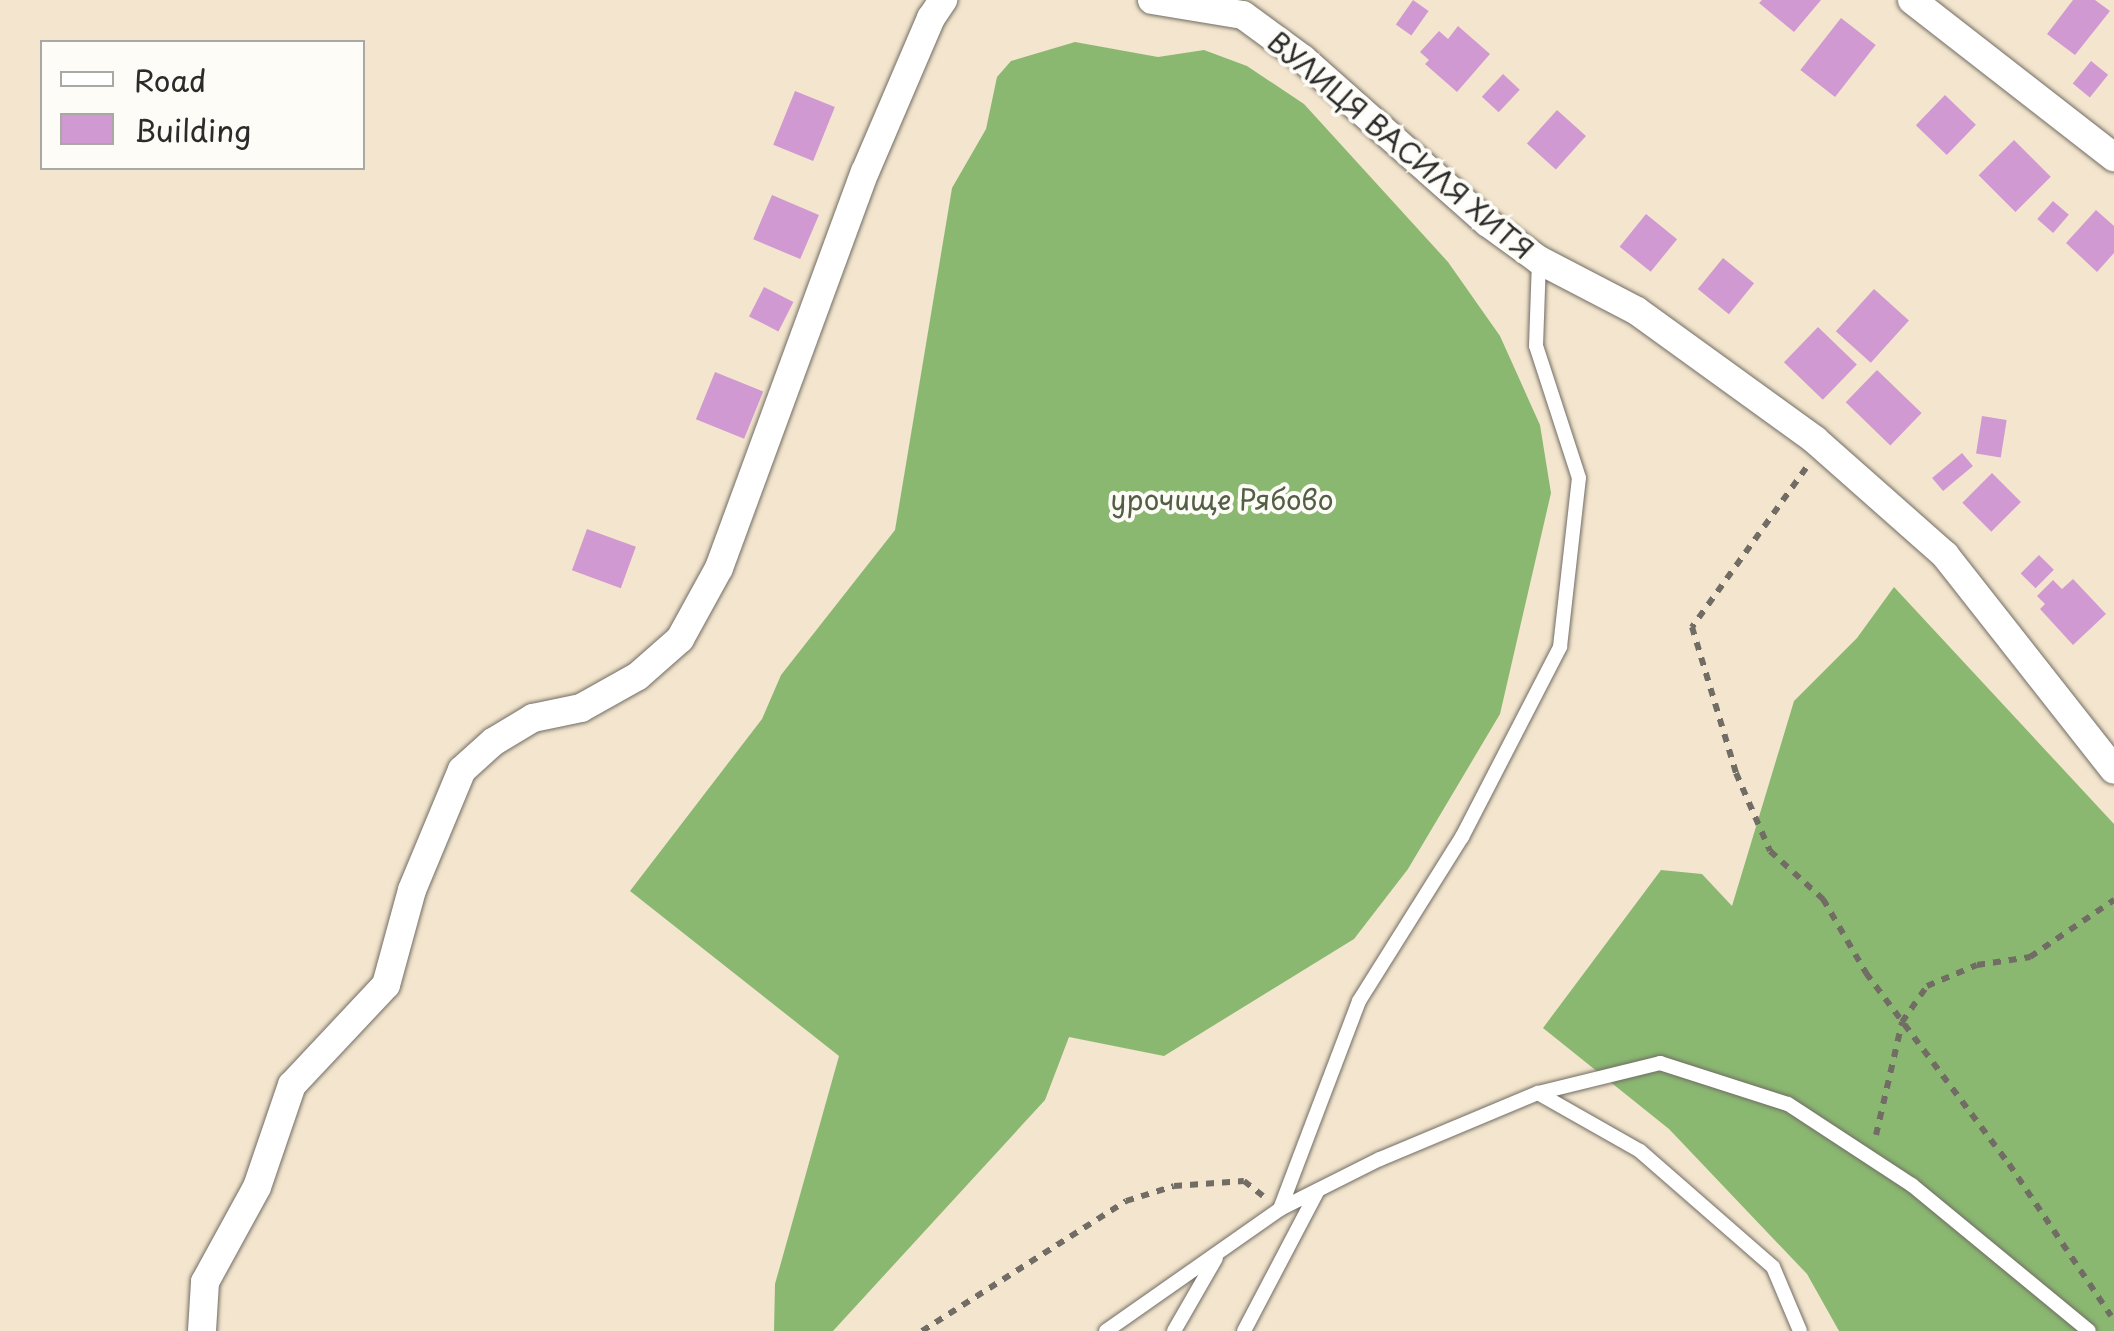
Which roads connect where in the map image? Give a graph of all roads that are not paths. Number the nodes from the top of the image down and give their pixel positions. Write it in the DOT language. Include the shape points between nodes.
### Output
graph roads {
  1 [pos="944,0"];
  2 [pos="1152,0"];
  3 [pos="1912,0"];
  4 [pos="1233,8"];
  5 [pos="2114,157"];
  6 [pos="1539,260"];
  7 [pos="2114,770"];
  8 [pos="1538,1093"];
  9 [pos="1318,1190"];
  10 [pos="1280,1209"];
  11 [pos="1219,1252"];
  12 [pos="202,1331"];
  13 [pos="1106,1331"];
  14 [pos="1174,1331"];
  15 [pos="1244,1331"];
  16 [pos="1800,1331"];
  17 [pos="2089,1331"];
  1 -- 12 [label="street" via="930,18 865,172 719,568 680,639 638,676 581,708 532,718 462,770 412,890 386,985 292,1086 258,1187 206,1282"];
  2 -- 4 [label="street, ВУЛИЦЯ ВАСИЛЯ ХИТЯ"];
  3 -- 5 [label="street"];
  4 -- 6 [label="street, ВУЛИЦЯ ВАСИЛЯ ХИТЯ" via="1303,59 1488,224"];
  6 -- 7 [label="street, ВУЛИЦЯ ВАСИЛЯ ХИТЯ" via="1637,312 1822,446 1945,555"];
  6 -- 10 [label="lane" via="1536,346 1579,478 1560,647 1462,836 1359,1000"];
  8 -- 9 [label="lane"];
  8 -- 16 [label="lane" via="1640,1151 1773,1267"];
  8 -- 17 [label="lane" via="1660,1063 1788,1104 1912,1185"];
  9 -- 10 [label="lane"];
  9 -- 15 [label="lane"];
  10 -- 11 [label="lane"];
  11 -- 13 [label="lane"];
  11 -- 14 [label="lane"];
}
